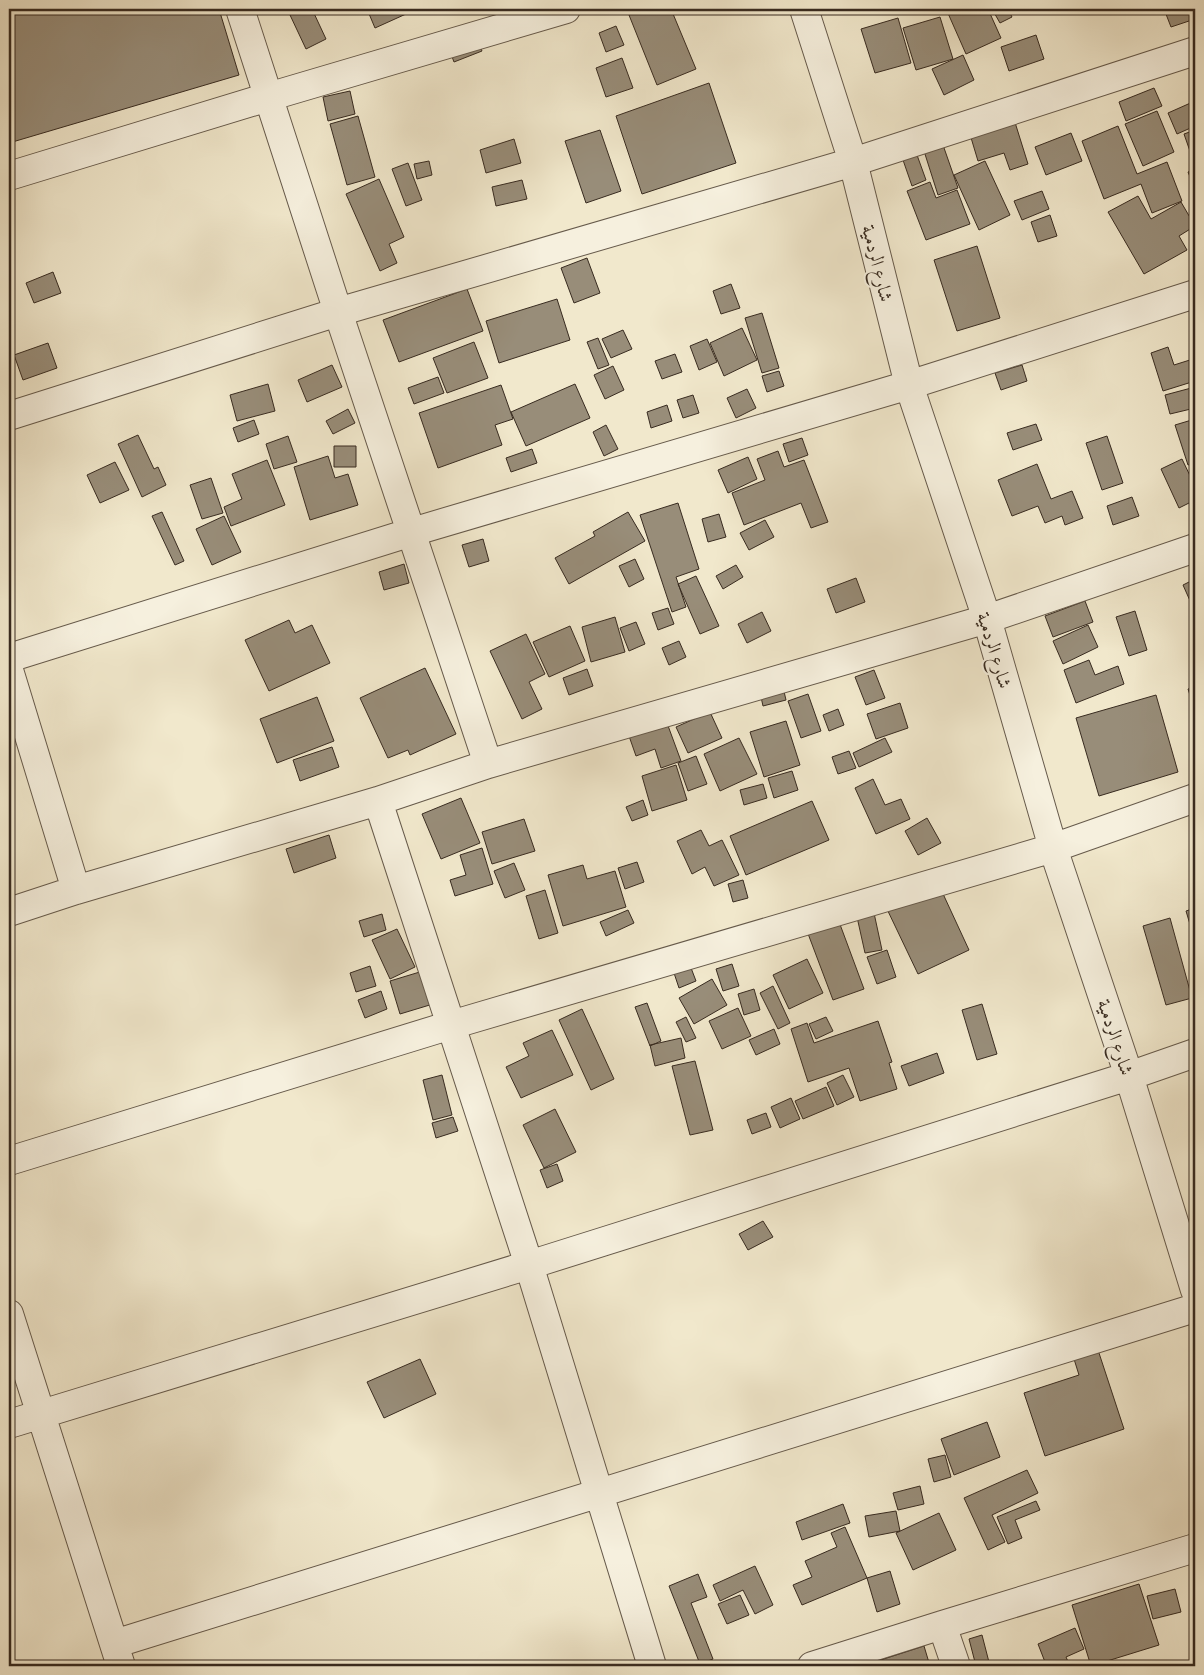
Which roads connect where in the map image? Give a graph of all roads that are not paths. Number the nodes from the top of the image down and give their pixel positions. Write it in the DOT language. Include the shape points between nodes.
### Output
graph roads {
  1 [pos="240,9"];
  2 [pos="566,9"];
  3 [pos="804,9"];
  4 [pos="1195,51"];
  5 [pos="268,97"];
  6 [pos="853,162"];
  7 [pos="9,176"];
  8 [pos="1195,294"];
  9 [pos="338,312"];
  10 [pos="909,385"];
  11 [pos="9,416"];
  12 [pos="412,532"];
  13 [pos="1195,548"];
  14 [pos="987,619"];
  15 [pos="9,658"];
  16 [pos="9,670"];
  17 [pos="488,764"];
  18 [pos="1195,798"];
  19 [pos="378,801"];
  20 [pos="1053,848"];
  21 [pos="76,890"];
  22 [pos="9,912"];
  23 [pos="452,1025"];
  24 [pos="1195,1053"];
  25 [pos="1128,1076"];
  26 [pos="9,1161"];
  27 [pos="530,1265"];
  28 [pos="1195,1290"];
  29 [pos="1195,1308"];
  30 [pos="9,1314"];
  31 [pos="41,1414"];
  32 [pos="9,1424"];
  33 [pos="600,1494"];
  34 [pos="1195,1548"];
  35 [pos="942,1625"];
  36 [pos="118,1655"];
  37 [pos="652,1666"];
  38 [pos="812,1666"];
  39 [pos="956,1666"];
  1 -- 5 [label="street"];
  2 -- 5 [label="street"];
  3 -- 6 [label="street, شارع الردمية"];
  4 -- 6 [label="street"];
  5 -- 7 [label="street"];
  5 -- 9 [label="street"];
  6 -- 9 [label="street"];
  6 -- 10 [label="street, شارع الردمية"];
  8 -- 10 [label="street"];
  9 -- 11 [label="street"];
  9 -- 12 [label="street"];
  10 -- 12 [label="street"];
  10 -- 14 [label="street, شارع الردمية"];
  12 -- 15 [label="street"];
  12 -- 17 [label="street"];
  13 -- 14 [label="street"];
  14 -- 17 [label="street"];
  14 -- 20 [label="street, شارع الردمية"];
  16 -- 21 [label="street"];
  17 -- 19 [label="street"];
  18 -- 20 [label="street"];
  19 -- 21 [label="street"];
  19 -- 23 [label="street"];
  20 -- 23 [label="street"];
  20 -- 25 [label="street, شارع الردمية"];
  21 -- 22 [label="street"];
  23 -- 26 [label="street"];
  23 -- 27 [label="street"];
  24 -- 25 [label="street"];
  25 -- 27 [label="street"];
  25 -- 28 [label="street, شارع الردمية"];
  27 -- 31 [label="street"];
  27 -- 33 [label="street"];
  29 -- 33 [label="street"];
  30 -- 31 [label="street"];
  31 -- 32 [label="street"];
  31 -- 36 [label="street"];
  33 -- 36 [label="street"];
  33 -- 37 [label="street"];
  34 -- 35 [label="street"];
  35 -- 38 [label="street"];
  35 -- 39 [label="street"];
}
